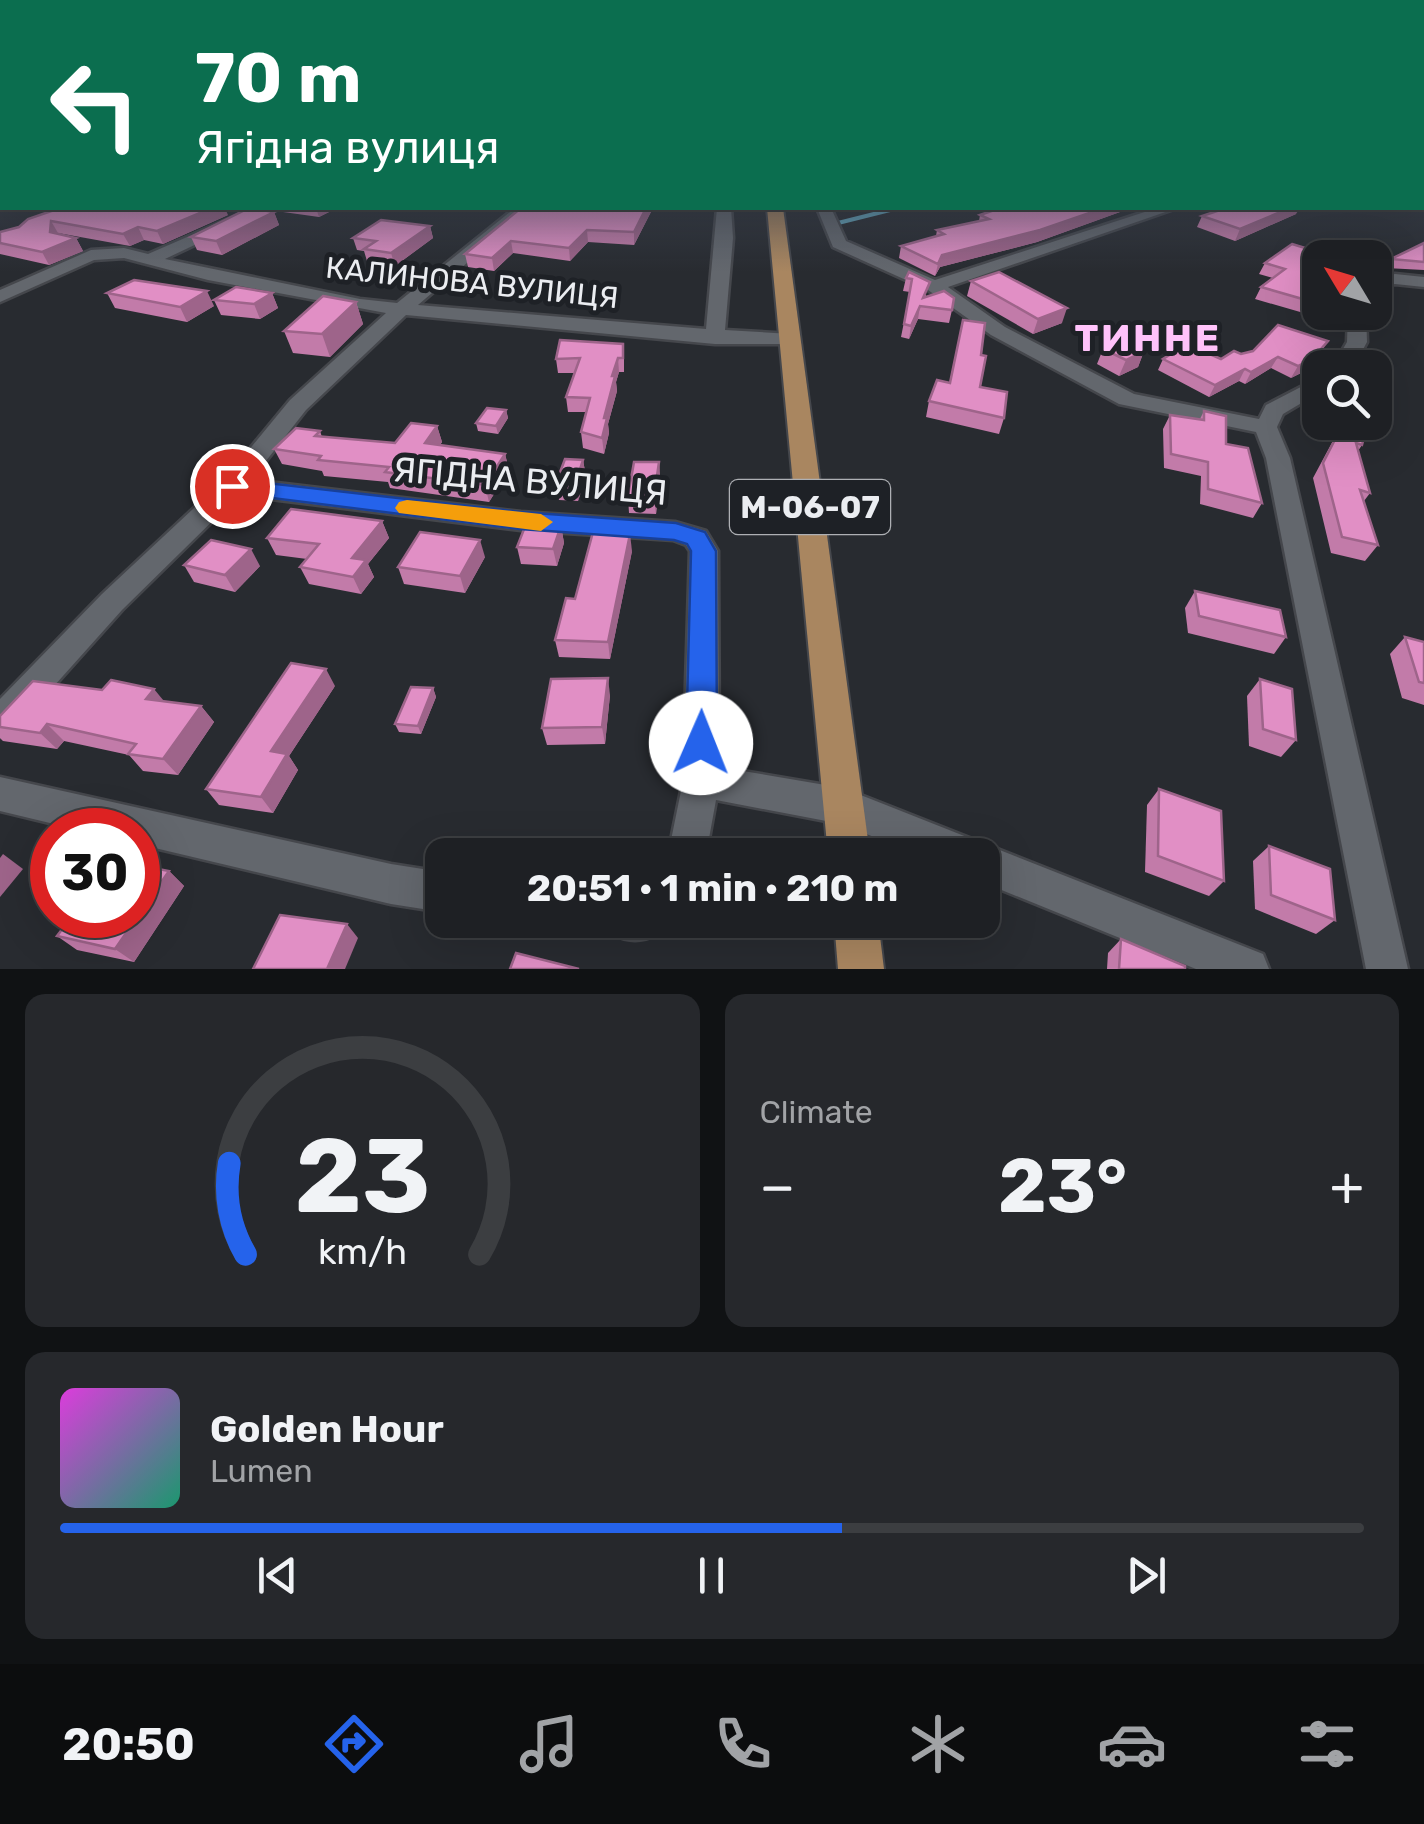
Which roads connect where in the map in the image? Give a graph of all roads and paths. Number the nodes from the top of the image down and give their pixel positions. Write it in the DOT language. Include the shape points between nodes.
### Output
graph roads {
  1 [pos="260,210"];
  2 [pos="522,210"];
  3 [pos="724,210"];
  4 [pos="775,210"];
  5 [pos="825,210"];
  6 [pos="1164,210"];
  7 [pos="84,242"];
  8 [pos="124,252"];
  9 [pos="150,259"];
  10 [pos="1424,282"];
  11 [pos="1392,283"];
  12 [pos="934,286"];
  13 [pos="0,297"];
  14 [pos="403,308"];
  15 [pos="715,338"];
  16 [pos="791,340"];
  17 [pos="1302,394"];
  18 [pos="1266,427"];
  19 [pos="232,486"];
  20 [pos="0,722"];
  21 [pos="701,781"];
  22 [pos="0,794"];
  23 [pos="844,806"];
  24 [pos="690,838"];
  25 [pos="847,838"];
  26 [pos="923,838"];
  27 [pos="1000,869"];
  28 [pos="425,889"];
  29 [pos="858,938"];
  30 [pos="861,969"];
  31 [pos="1248,969"];
  32 [pos="1387,969"];
  1 -- 9 [label="street"];
  2 -- 14 [label="street"];
  3 -- 15 [label="street"];
  4 -- 16 [label="main road, М-06-07"];
  5 -- 12 [label="street" via="838,244"];
  6 -- 12 [label="street"];
  7 -- 8 [label="street, КАЛИНОВА ВУЛИЦЯ"];
  8 -- 9 [label="street, КАЛИНОВА ВУЛИЦЯ"];
  8 -- 13 [label="street" via="91,255"];
  9 -- 14 [label="street, КАЛИНОВА ВУЛИЦЯ" via="258,286"];
  10 -- 11 [label="street"];
  12 -- 18 [label="street" via="998,332 1127,399"];
  14 -- 15 [label="street, КАЛИНОВА ВУЛИЦЯ"];
  14 -- 19 [label="street" via="298,404"];
  15 -- 16 [label="street, КАЛИНОВА ВУЛИЦЯ"];
  16 -- 23 [label="main road, М-06-07"];
  17 -- 18 [label="street" via="1274,410"];
  18 -- 32 [label="street"];
  19 -- 20 [label="street"];
  19 -- 21 [label="street, ЯГІДНА ВУЛИЦЯ" via="696,538 704,551"];
  21 -- 23 [label="street"];
  21 -- 24 [label="street"];
  22 -- 28 [label="street"];
  23 -- 25 [label="main road, М-06-07"];
  23 -- 26 [label="street"];
  27 -- 31 [label="street"];
  29 -- 30 [label="main road"];
}
